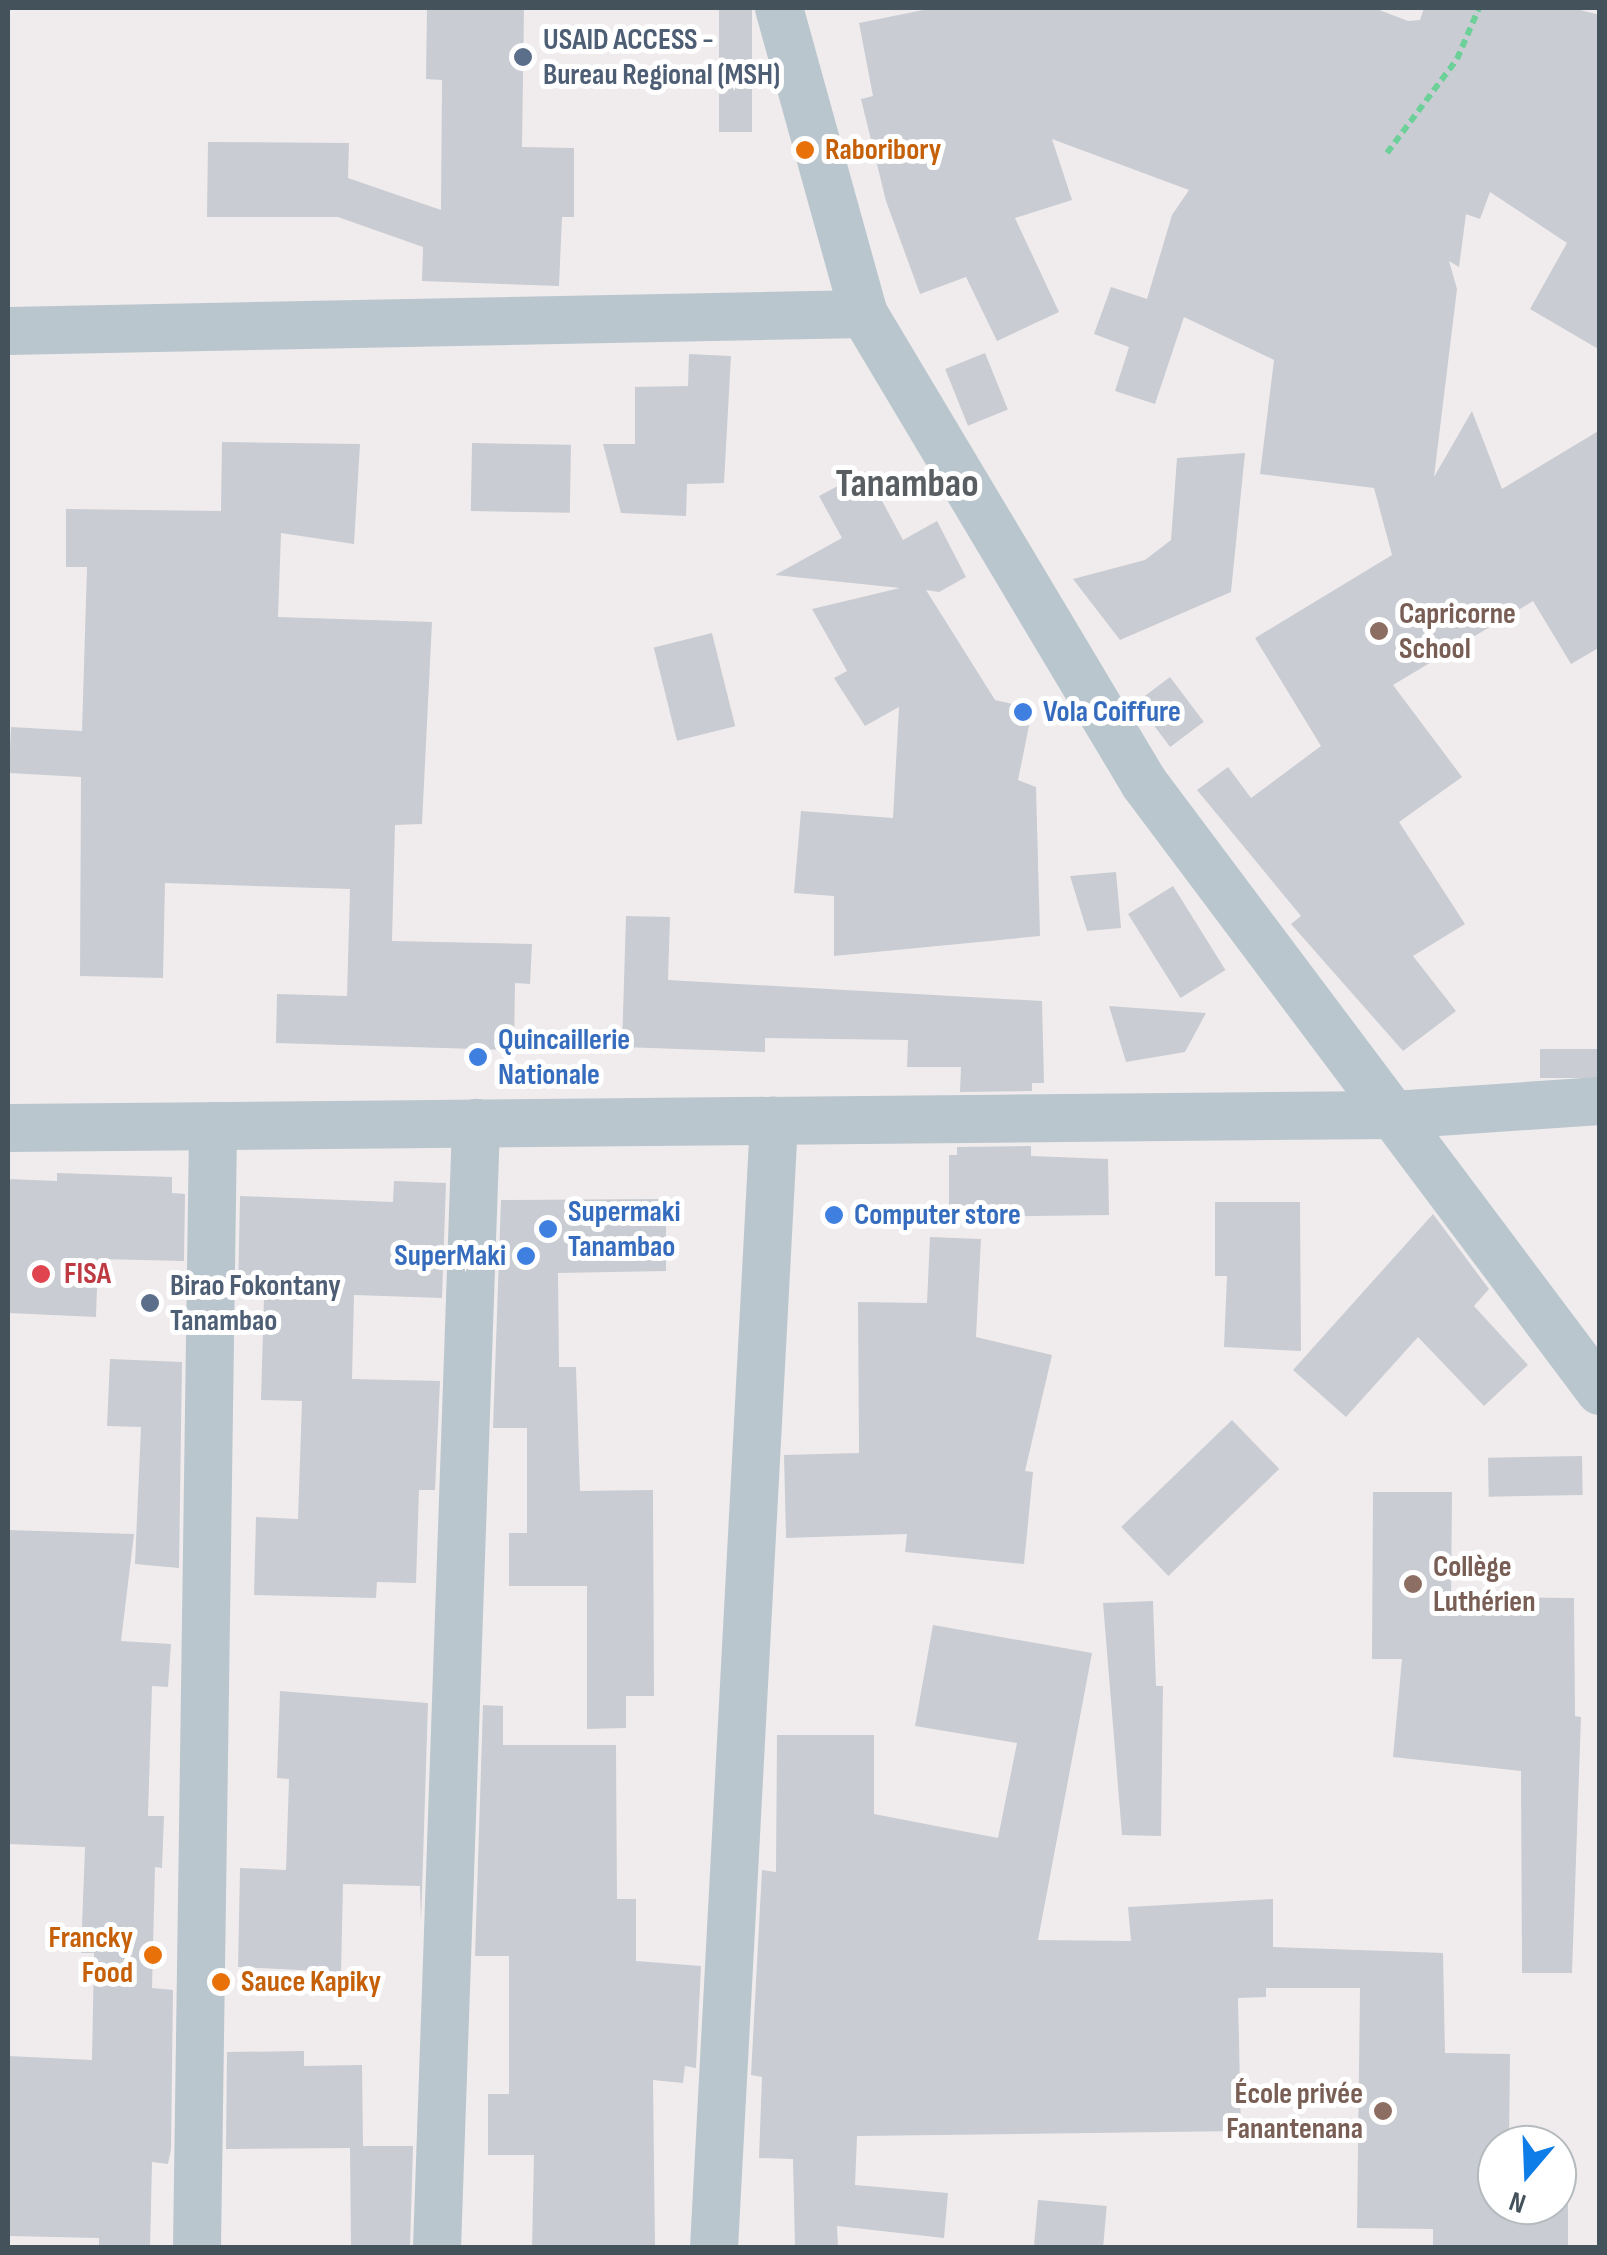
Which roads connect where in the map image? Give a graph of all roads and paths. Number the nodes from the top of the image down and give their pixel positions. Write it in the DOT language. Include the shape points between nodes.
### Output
graph roads {
  1 [pos="779,8"];
  2 [pos="1479,8"];
  3 [pos="1387,154"];
  4 [pos="864,314"];
  5 [pos="8,331"];
  6 [pos="1600,1102"];
  7 [pos="1394,1114"];
  8 [pos="774,1121"];
  9 [pos="476,1123"];
  10 [pos="213,1126"];
  11 [pos="8,1128"];
  12 [pos="1600,1392"];
  13 [pos="196,2248"];
  14 [pos="438,2248"];
  15 [pos="714,2248"];
  1 -- 4 [label="street"];
  2 -- 3 [label="path" via="1457,59"];
  4 -- 5 [label="street"];
  4 -- 7 [label="street" via="1144,783"];
  6 -- 7 [label="street"];
  7 -- 8 [label="street"];
  7 -- 12 [label="street"];
  8 -- 9 [label="street"];
  8 -- 15 [label="street"];
  9 -- 10 [label="street"];
  9 -- 14 [label="street"];
  10 -- 11 [label="street"];
  10 -- 13 [label="street"];
}
